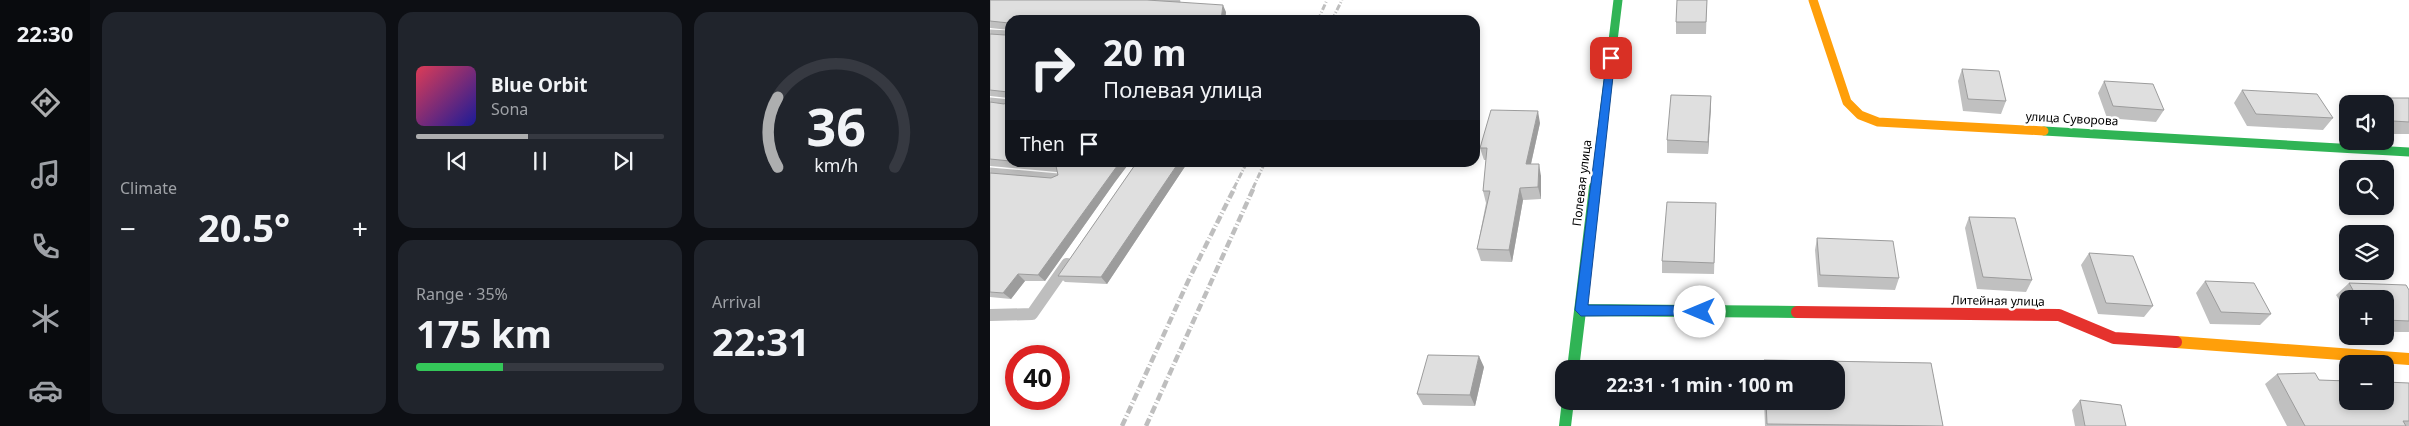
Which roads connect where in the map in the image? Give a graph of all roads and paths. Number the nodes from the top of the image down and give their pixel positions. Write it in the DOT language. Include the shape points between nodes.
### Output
graph roads {
  1 [pos="1151,0"];
  2 [pos="1618,0"];
  3 [pos="1813,0"];
  4 [pos="1187,3"];
  5 [pos="990,34"];
  6 [pos="1005,36"];
  7 [pos="990,102"];
  8 [pos="1005,104"];
  9 [pos="2409,152"];
  10 [pos="990,172"];
  11 [pos="1058,178"];
  12 [pos="1077,250"];
  13 [pos="1581,310"];
  14 [pos="990,315"];
  15 [pos="2409,359"];
  16 [pos="1574,360"];
  17 [pos="1567,410"];
  18 [pos="1564,426"];
  1 -- 4 [label="lane"];
  2 -- 13 [label="street, Полевая улица"];
  3 -- 9 [label="street, улица Суворова" via="1847,102 1852,110 1878,122"];
  5 -- 6 [label="lane"];
  7 -- 8 [label="lane"];
  10 -- 11 [label="lane"];
  12 -- 14 [label="lane" via="1032,314"];
  13 -- 15 [label="street, Литейная улица" via="2059,315 2073,318 2099,335 2114,338"];
  13 -- 16 [label="street, Полевая улица"];
  17 -- 18 [label="street"];
}
